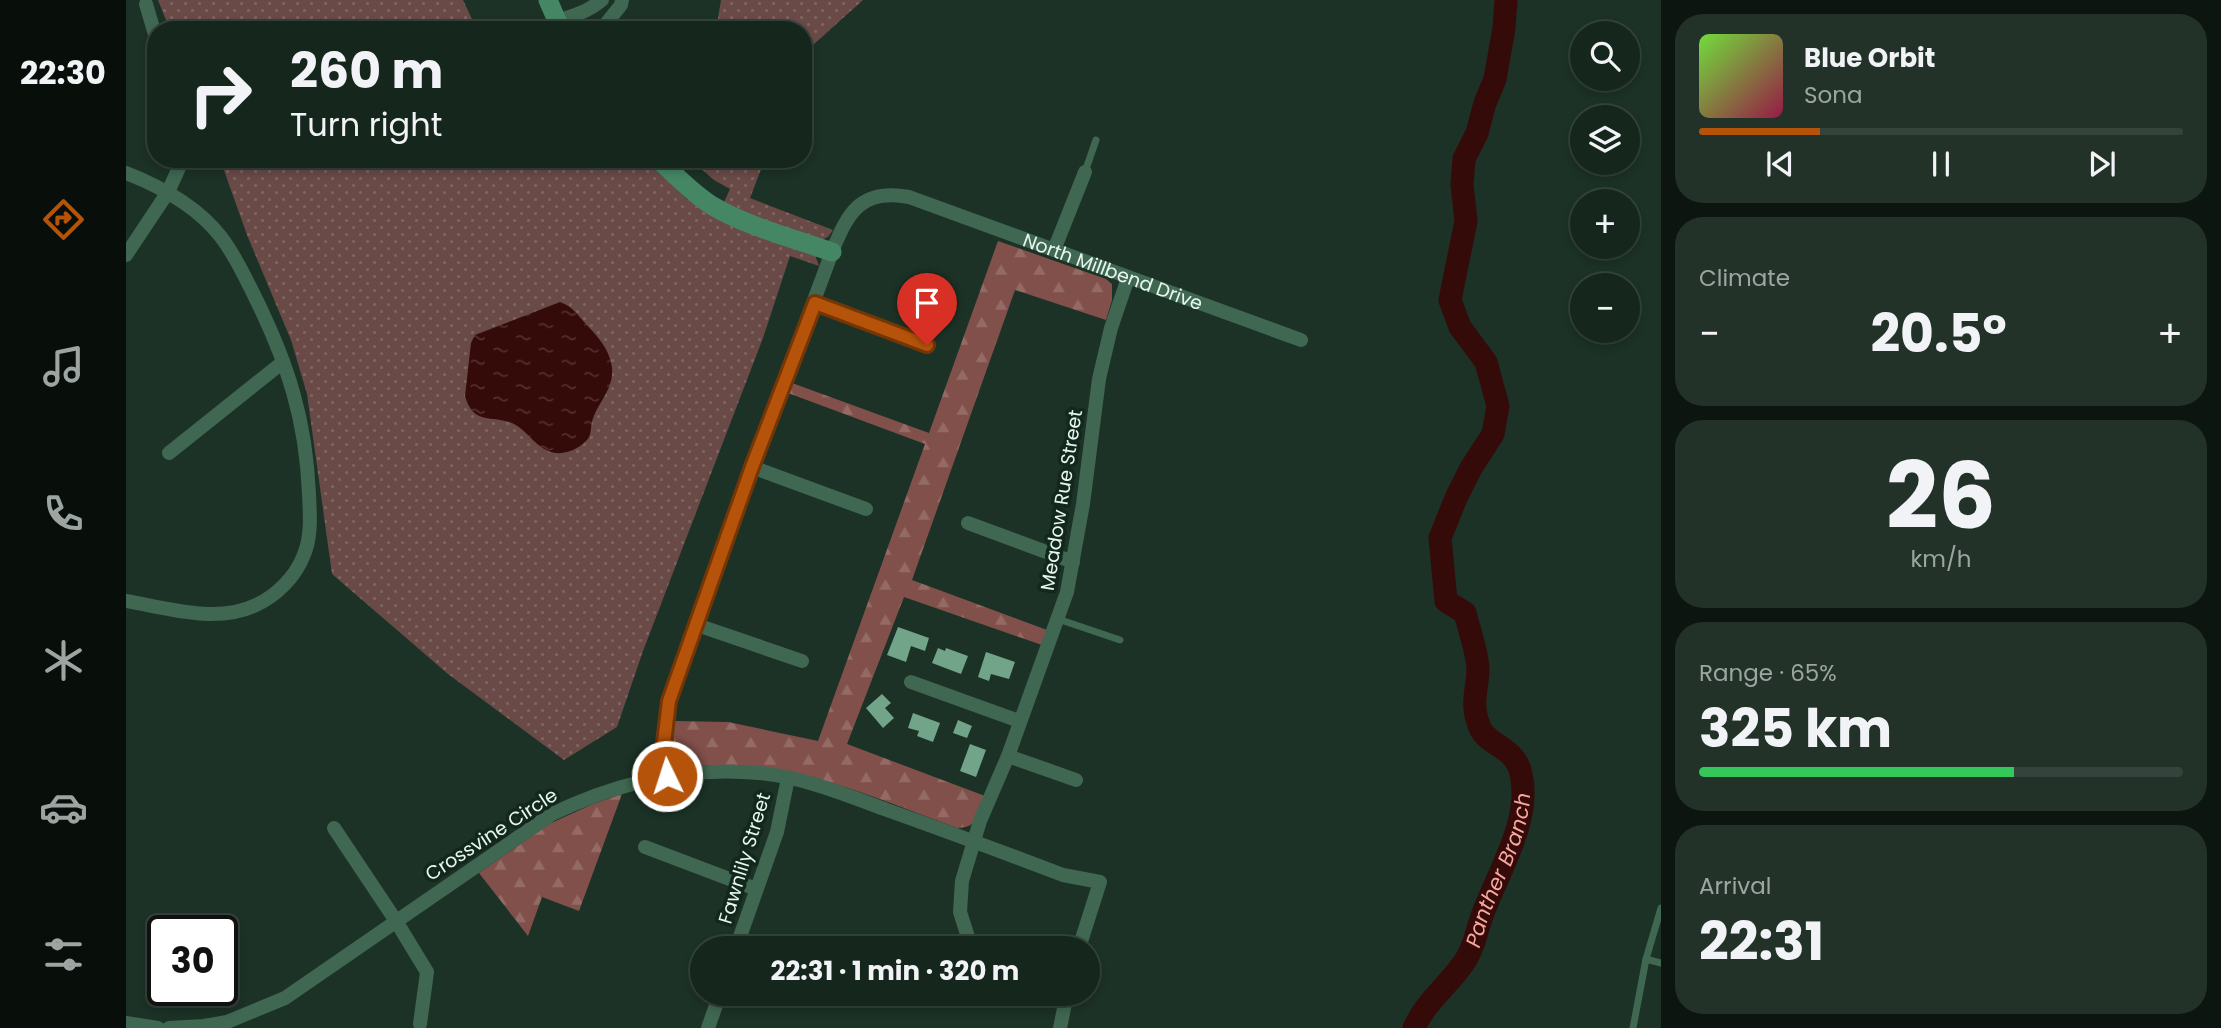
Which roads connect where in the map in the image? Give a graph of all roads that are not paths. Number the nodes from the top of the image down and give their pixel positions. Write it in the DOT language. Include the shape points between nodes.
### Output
graph roads {
  1 [pos="548,0"];
  2 [pos="602,0"];
  3 [pos="622,0"];
  4 [pos="146,4"];
  5 [pos="151,21"];
  6 [pos="551,21"];
  7 [pos="565,21"];
  8 [pos="608,21"];
  9 [pos="1096,140"];
  10 [pos="179,168"];
  11 [pos="667,168"];
  12 [pos="1084,172"];
  13 [pos="126,173"];
  14 [pos="167,192"];
  15 [pos="1054,250"];
  16 [pos="832,252"];
  17 [pos="126,255"];
  18 [pos="1128,278"];
  19 [pos="815,303"];
  20 [pos="1301,340"];
  21 [pos="927,345"];
  22 [pos="284,362"];
  23 [pos="169,453"];
  24 [pos="752,467"];
  25 [pos="866,509"];
  26 [pos="968,523"];
  27 [pos="1073,562"];
  28 [pos="126,601"];
  29 [pos="1058,619"];
  30 [pos="697,625"];
  31 [pos="1120,640"];
  32 [pos="802,661"];
  33 [pos="911,682"];
  34 [pos="1019,721"];
  35 [pos="1008,756"];
  36 [pos="667,776"];
  37 [pos="788,778"];
  38 [pos="1076,780"];
  39 [pos="334,828"];
  40 [pos="973,842"];
  41 [pos="645,848"];
  42 [pos="756,889"];
  43 [pos="1661,908"];
  44 [pos="396,920"];
  45 [pos="740,936"];
  46 [pos="968,936"];
  47 [pos="1083,936"];
  48 [pos="1646,959"];
  49 [pos="1661,963"];
  50 [pos="717,1006"];
  51 [pos="1065,1006"];
  52 [pos="126,1023"];
  53 [pos="420,1024"];
  54 [pos="711,1026"];
  55 [pos="204,1027"];
  56 [pos="158,1028"];
  57 [pos="169,1028"];
  58 [pos="1060,1028"];
  59 [pos="1633,1028"];
  1 -- 6 [label="street"];
  2 -- 7 [label="street"];
  3 -- 8 [label="street"];
  4 -- 5 [label="street"];
  9 -- 12 [label="lane"];
  10 -- 14 [label="street"];
  11 -- 16 [label="street" via="712,205"];
  12 -- 15 [label="street"];
  13 -- 14 [label="street"];
  14 -- 17 [label="street"];
  14 -- 22 [label="street" via="220,236 246,277"];
  15 -- 16 [label="street, North Millbend Drive" via="889,194 855,208"];
  15 -- 18 [label="street, North Millbend Drive"];
  16 -- 19 [label="street, North Millbend Drive"];
  18 -- 20 [label="street, North Millbend Drive"];
  18 -- 27 [label="street, Meadow Rue Street" via="1099,379"];
  19 -- 21 [label="street"];
  19 -- 24 [label="street, North Millbend Drive"];
  22 -- 23 [label="street"];
  22 -- 28 [label="street" via="306,446 309,534 294,573 271,596 239,611 193,612"];
  24 -- 25 [label="street"];
  24 -- 30 [label="street, North Millbend Drive"];
  26 -- 27 [label="street"];
  27 -- 29 [label="street, Meadow Rue Street"];
  29 -- 31 [label="lane"];
  29 -- 34 [label="street, Meadow Rue Street"];
  30 -- 32 [label="street"];
  30 -- 36 [label="street, North Millbend Drive" via="669,701 663,751"];
  33 -- 34 [label="street"];
  34 -- 35 [label="street, Meadow Rue Street"];
  35 -- 38 [label="street"];
  35 -- 40 [label="street, Meadow Rue Street"];
  36 -- 37 [label="street, Crossvine Circle" via="739,772"];
  36 -- 44 [label="street, Crossvine Circle" via="612,789 552,814"];
  37 -- 40 [label="street, Crossvine Circle"];
  37 -- 42 [label="street, Fawnlily Street" via="777,832"];
  39 -- 44 [label="street"];
  40 -- 46 [label="street, Meadow Rue Street" via="962,881 960,912"];
  40 -- 47 [label="street, Crossvine Circle" via="1063,875 1100,882"];
  41 -- 42 [label="street"];
  42 -- 45 [label="street, Fawnlily Street"];
  43 -- 48 [label="lane"];
  44 -- 53 [label="street" via="427,972"];
  44 -- 55 [label="street, Crossvine Circle" via="285,998"];
  48 -- 49 [label="lane"];
  48 -- 59 [label="lane"];
  50 -- 54 [label="street"];
  51 -- 58 [label="street"];
  52 -- 56 [label="street"];
  55 -- 57 [label="street, Crossvine Circle"];
}
